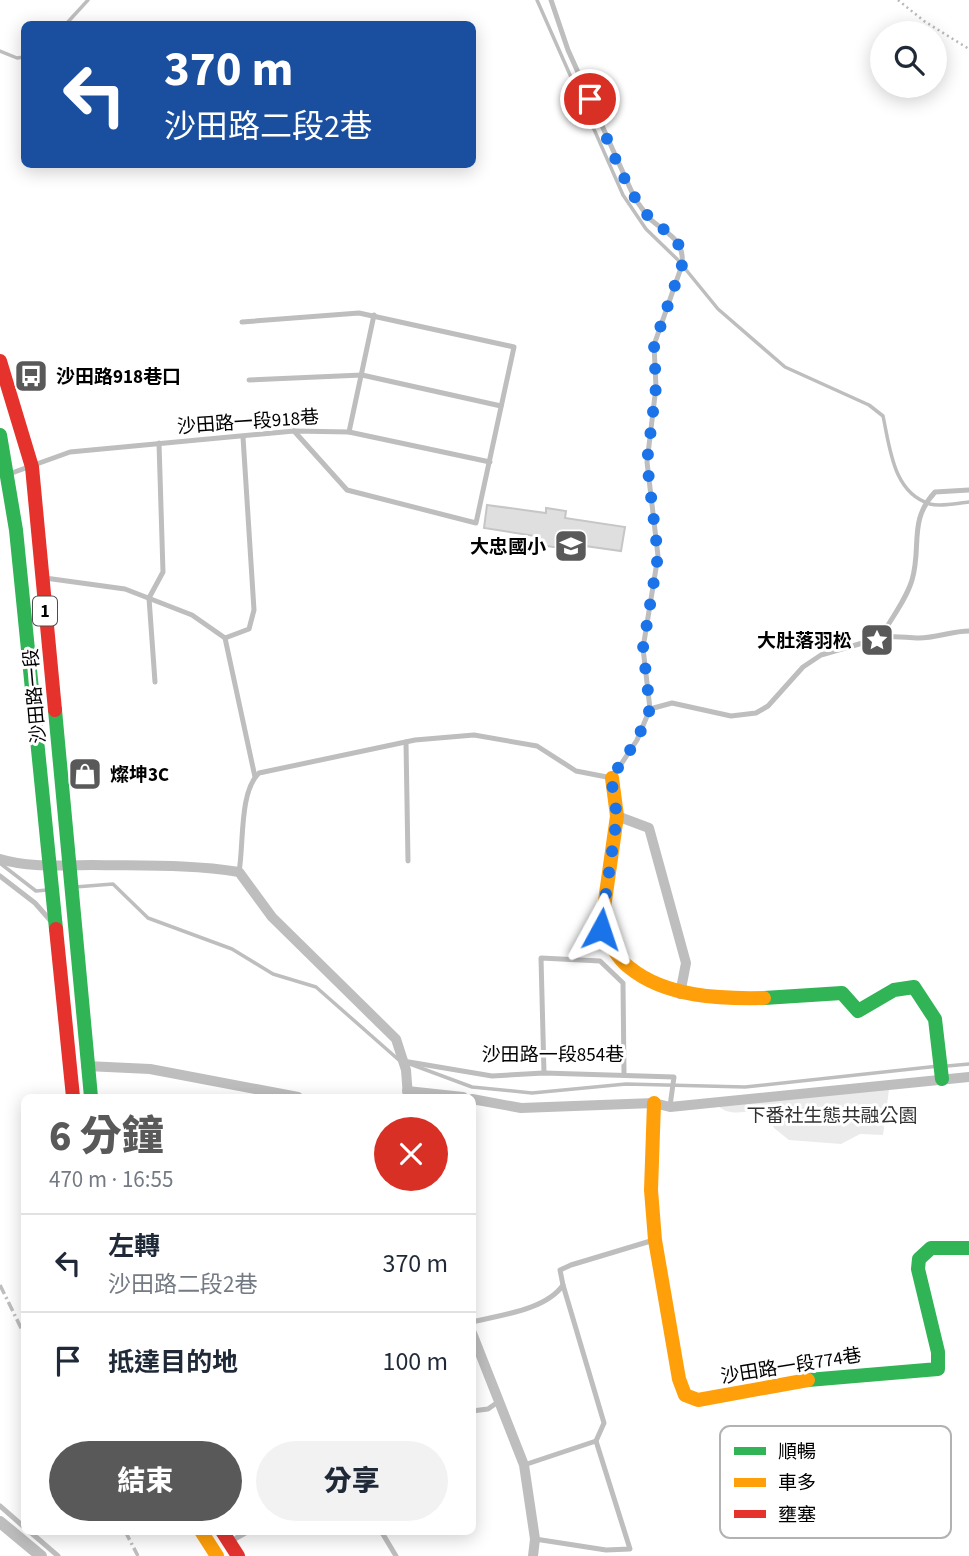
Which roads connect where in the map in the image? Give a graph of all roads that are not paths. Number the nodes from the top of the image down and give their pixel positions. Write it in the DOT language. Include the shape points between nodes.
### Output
graph roads {
  1 [pos="551,0"];
  2 [pos="374,315"];
  3 [pos="242,322"];
  4 [pos="0,361"];
  5 [pos="362,375"];
  6 [pos="249,380"];
  7 [pos="501,406"];
  8 [pos="293,431"];
  9 [pos="349,432"];
  10 [pos="0,435"];
  11 [pos="243,437"];
  12 [pos="159,443"];
  13 [pos="490,462"];
  14 [pos="32,467"];
  15 [pos="9,474"];
  16 [pos="969,490"];
  17 [pos="42,578"];
  18 [pos="149,598"];
  19 [pos="969,631"];
  20 [pos="225,638"];
  21 [pos="880,638"];
  22 [pos="155,682"];
  23 [pos="650,709"];
  24 [pos="407,742"];
  25 [pos="255,777"];
  26 [pos="611,778"];
  27 [pos="617,816"];
  28 [pos="0,859"];
  29 [pos="408,861"];
  30 [pos="51,865"];
  31 [pos="69,866"];
  32 [pos="239,872"];
  33 [pos="0,876"];
  34 [pos="57,928"];
  35 [pos="680,994"];
  36 [pos="403,1061"];
  37 [pos="86,1066"];
  38 [pos="544,1073"];
  39 [pos="624,1073"];
  40 [pos="969,1077"];
  41 [pos="942,1079"];
  42 [pos="73,1094"];
  43 [pos="91,1094"];
  44 [pos="282,1094"];
  45 [pos="408,1094"];
  46 [pos="476,1100"];
  47 [pos="654,1103"];
  48 [pos="670,1107"];
  49 [pos="655,1240"];
  50 [pos="969,1248"];
  51 [pos="563,1285"];
  52 [pos="476,1321"];
  53 [pos="476,1343"];
  54 [pos="499,1402"];
  55 [pos="476,1410"];
  56 [pos="596,1441"];
  57 [pos="524,1465"];
  58 [pos="0,1506"];
  59 [pos="21,1524"];
  60 [pos="34,1535"];
  61 [pos="204,1535"];
  62 [pos="383,1535"];
  63 [pos="225,1537"];
  64 [pos="535,1539"];
  65 [pos="58,1556"];
  66 [pos="218,1556"];
  67 [pos="238,1556"];
  68 [pos="396,1556"];
  69 [pos="533,1556"];
  1 -- 23 [label="lane" via="568,50 635,199 649,218 682,246 682,265 654,345 656,387 647,475 658,556 643,648"];
  2 -- 3 [label="lane"];
  2 -- 5 [label="lane"];
  2 -- 7 [label="lane" via="514,347"];
  4 -- 14 [label="main road, 沙田路一段 / 1"];
  5 -- 6 [label="lane"];
  5 -- 7 [label="lane"];
  5 -- 9 [label="lane"];
  7 -- 13 [label="lane"];
  8 -- 9 [label="lane, 沙田路一段918巷"];
  8 -- 11 [label="lane, 沙田路一段918巷"];
  8 -- 13 [label="lane" via="347,490 476,523"];
  9 -- 13 [label="lane, 沙田路一段918巷"];
  10 -- 15 [label="main road, 沙田路一段 / 1"];
  11 -- 12 [label="lane, 沙田路一段918巷"];
  11 -- 20 [label="lane" via="254,610 249,629"];
  12 -- 14 [label="lane, 沙田路一段918巷" via="70,452"];
  12 -- 18 [label="lane" via="163,572"];
  14 -- 15 [label="lane, 沙田路一段918巷"];
  14 -- 17 [label="main road, 沙田路一段 / 1"];
  15 -- 30 [label="main road, 沙田路一段 / 1"];
  16 -- 21 [label="lane" via="935,492 924,504 911,583"];
  17 -- 18 [label="lane" via="125,589"];
  17 -- 31 [label="main road, 沙田路一段 / 1"];
  18 -- 20 [label="lane" via="192,615"];
  18 -- 22 [label="lane"];
  19 -- 21 [label="lane"];
  20 -- 25 [label="lane"];
  21 -- 23 [label="lane" via="821,655 756,713 731,716 671,703"];
  23 -- 26 [label="lane" via="637,740"];
  24 -- 25 [label="lane"];
  24 -- 26 [label="lane" via="474,735 537,746 576,771"];
  24 -- 29 [label="lane"];
  25 -- 32 [label="lane" via="244,810"];
  26 -- 27 [label="main road"];
  27 -- 35 [label="street" via="649,828 686,963"];
  27 -- 35 [label="main road" via="601,929 630,968"];
  28 -- 30 [label="street"];
  30 -- 31 [label="street"];
  30 -- 34 [label="main road, 1"];
  31 -- 32 [label="street" via="193,864"];
  31 -- 37 [label="main road, 1"];
  32 -- 36 [label="street" via="272,917 396,1039"];
  33 -- 34 [label="lane" via="36,902"];
  34 -- 42 [label="main road, 1"];
  35 -- 41 [label="main road" via="783,1000 842,993 858,1010 894,989 914,987 930,1004 939,1032"];
  36 -- 38 [label="lane, 沙田路一段854巷" via="492,1076"];
  36 -- 45 [label="street"];
  37 -- 43 [label="main road, 1"];
  37 -- 44 [label="street" via="150,1069"];
  38 -- 39 [label="lane, 沙田路一段854巷"];
  38 -- 39 [label="lane" via="541,958 600,961 623,983"];
  39 -- 48 [label="lane, 沙田路一段854巷" via="674,1077"];
  40 -- 41 [label="street"];
  41 -- 48 [label="street"];
  46 -- 47 [label="street" via="521,1108"];
  47 -- 48 [label="street"];
  47 -- 49 [label="main road, 沙田路一段774巷" via="651,1190"];
  49 -- 50 [label="main road, 沙田路一段774巷" via="679,1379 685,1395 698,1399 822,1377 938,1368 919,1259 931,1248"];
  49 -- 51 [label="lane" via="560,1270"];
  51 -- 52 [label="lane" via="527,1307"];
  51 -- 56 [label="lane" via="604,1423"];
  53 -- 54 [label="street"];
  54 -- 55 [label="lane"];
  54 -- 57 [label="street"];
  56 -- 57 [label="lane"];
  56 -- 64 [label="lane" via="630,1549 606,1550"];
  57 -- 64 [label="street"];
  58 -- 59 [label="lane"];
  60 -- 65 [label="lane"];
  61 -- 66 [label="main road"];
  62 -- 68 [label="lane"];
  63 -- 67 [label="main road"];
  64 -- 69 [label="street"];
}
